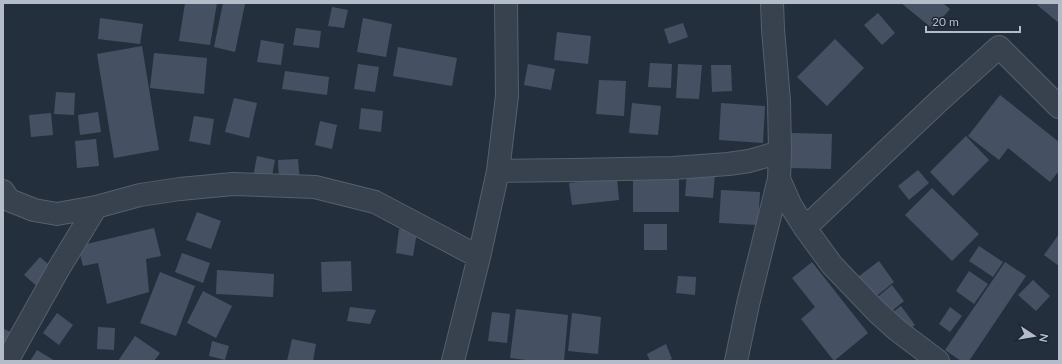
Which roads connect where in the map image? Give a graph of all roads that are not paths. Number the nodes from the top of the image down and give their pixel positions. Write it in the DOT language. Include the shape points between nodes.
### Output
graph roads {
  1 [pos="506,3"];
  2 [pos="772,3"];
  3 [pos="1059,107"];
  4 [pos="780,152"];
  5 [pos="498,171"];
  6 [pos="779,179"];
  7 [pos="3,191"];
  8 [pos="96,207"];
  9 [pos="804,228"];
  10 [pos="479,257"];
  11 [pos="7,361"];
  12 [pos="453,361"];
  13 [pos="736,361"];
  14 [pos="938,361"];
  1 -- 5 [label="street" via="507,96"];
  2 -- 4 [label="street"];
  3 -- 9 [label="street" via="999,47"];
  4 -- 5 [label="street" via="749,161 673,168"];
  4 -- 6 [label="street"];
  5 -- 10 [label="street"];
  6 -- 9 [label="street"];
  6 -- 13 [label="street"];
  7 -- 8 [label="street" via="9,200 34,210 57,214"];
  8 -- 10 [label="street" via="140,196 233,184 315,187 375,202"];
  8 -- 11 [label="street" via="58,268"];
  9 -- 14 [label="street" via="832,265 876,311 896,330"];
  10 -- 12 [label="street"];
}
